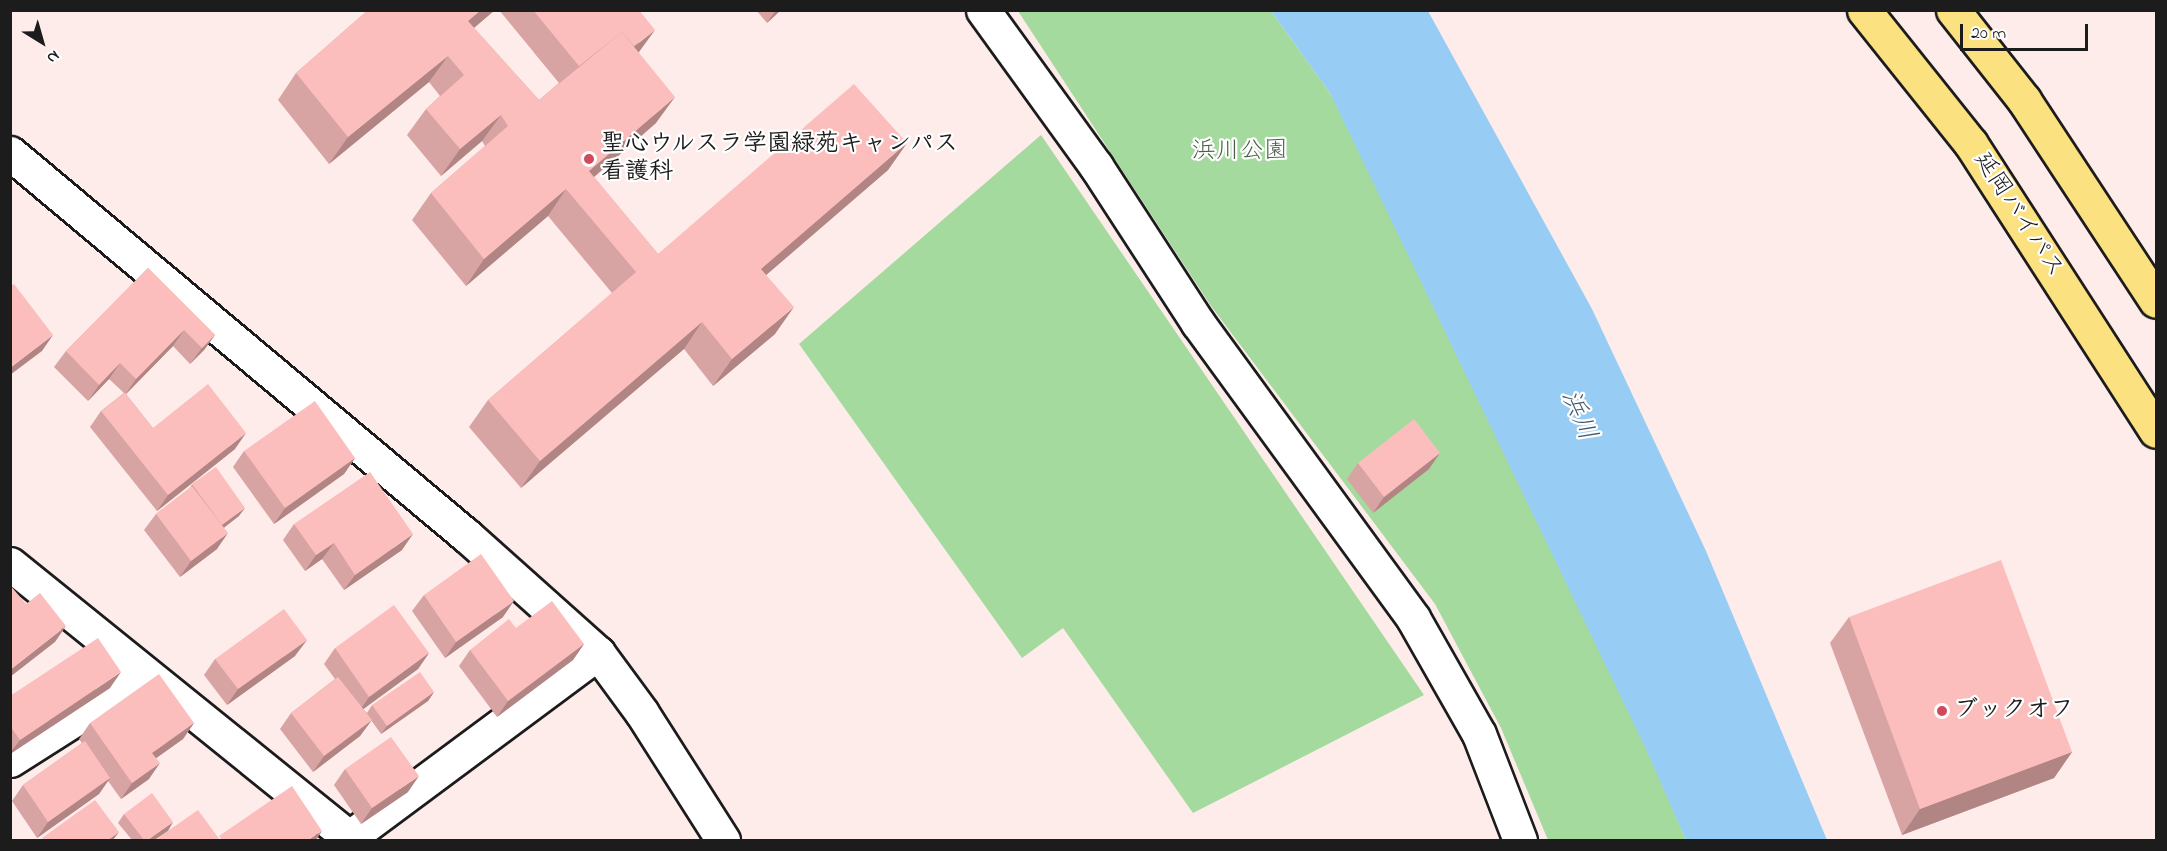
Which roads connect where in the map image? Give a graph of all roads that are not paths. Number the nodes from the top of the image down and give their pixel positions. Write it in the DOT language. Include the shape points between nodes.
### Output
graph roads {
  1 [pos="983,10"];
  2 [pos="1864,10"];
  3 [pos="1953,10"];
  4 [pos="10,153"];
  5 [pos="2157,301"];
  6 [pos="2157,431"];
  7 [pos="10,564"];
  8 [pos="598,653"];
  9 [pos="144,675"];
  10 [pos="10,760"];
  11 [pos="349,840"];
  12 [pos="723,840"];
  13 [pos="1520,840"];
  1 -- 13 [label="street" via="1096,166 1198,324 1413,618 1479,734"];
  2 -- 6 [label="highway, 延岡バイパス" via="1971,144"];
  3 -- 5 [label="highway" via="2024,100"];
  4 -- 8 [label="street" via="467,536"];
  7 -- 9 [label="street"];
  8 -- 11 [label="street"];
  8 -- 12 [label="street" via="642,713"];
  9 -- 10 [label="street"];
  9 -- 11 [label="street"];
}
